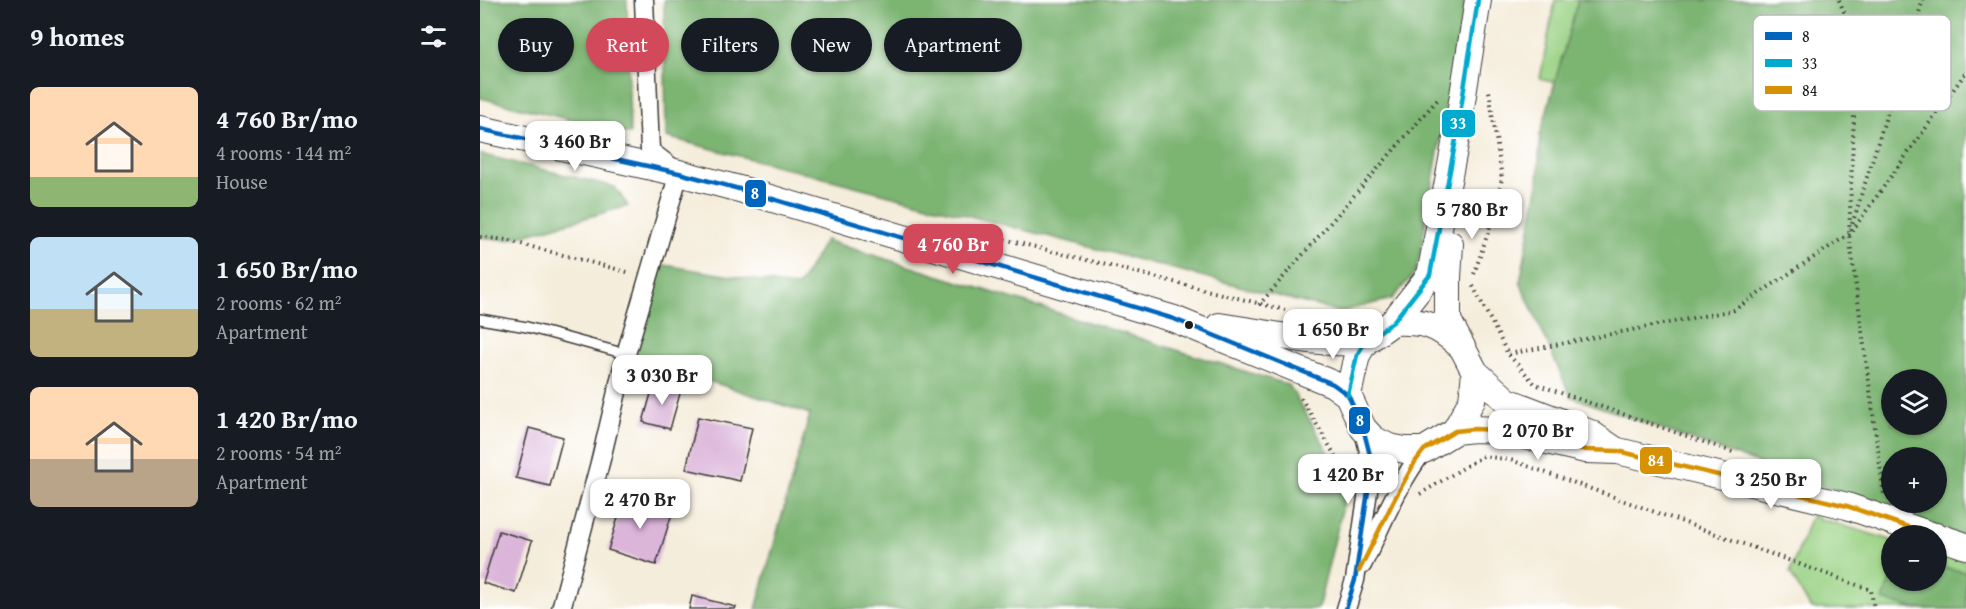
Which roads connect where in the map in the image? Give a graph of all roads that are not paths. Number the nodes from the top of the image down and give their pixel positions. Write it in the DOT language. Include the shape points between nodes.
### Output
graph roads {
  1 [pos="644,0"];
  2 [pos="1478,0"];
  3 [pos="480,129"];
  4 [pos="1456,139"];
  5 [pos="679,173"];
  6 [pos="480,319"];
  7 [pos="1174,319"];
  8 [pos="1393,322"];
  9 [pos="1365,342"];
  10 [pos="1462,347"];
  11 [pos="626,354"];
  12 [pos="1475,372"];
  13 [pos="1348,395"];
  14 [pos="1363,428"];
  15 [pos="1455,432"];
  16 [pos="1425,450"];
  17 [pos="1618,452"];
  18 [pos="1903,525"];
  19 [pos="1947,540"];
  20 [pos="1966,546"];
  21 [pos="1355,580"];
  22 [pos="561,609"];
  23 [pos="1346,609"];
  1 -- 5 [label="street" via="650,151"];
  2 -- 4 [label="street"];
  3 -- 5 [label="street"];
  4 -- 8 [label="street" via="1430,275"];
  4 -- 10 [label="street" via="1448,320"];
  5 -- 7 [label="street"];
  5 -- 11 [label="street"];
  6 -- 11 [label="lane" via="527,327"];
  7 -- 9 [label="street" via="1290,337"];
  7 -- 13 [label="street" via="1333,384"];
  8 -- 9 [label="street"];
  8 -- 10 [label="street" via="1424,322 1443,330"];
  9 -- 13 [label="street" via="1357,355"];
  10 -- 12 [label="street"];
  11 -- 22 [label="street"];
  12 -- 15 [label="street" via="1472,400"];
  12 -- 17 [label="street" via="1507,401 1590,433"];
  13 -- 14 [label="street"];
  14 -- 16 [label="street" via="1389,447"];
  14 -- 21 [label="street" via="1371,459"];
  15 -- 16 [label="street"];
  15 -- 17 [label="street" via="1498,430 1586,450"];
  16 -- 21 [label="street" via="1394,500"];
  17 -- 18 [label="street" via="1847,506"];
  19 -- 20 [label="street"];
  21 -- 23 [label="street"];
}
